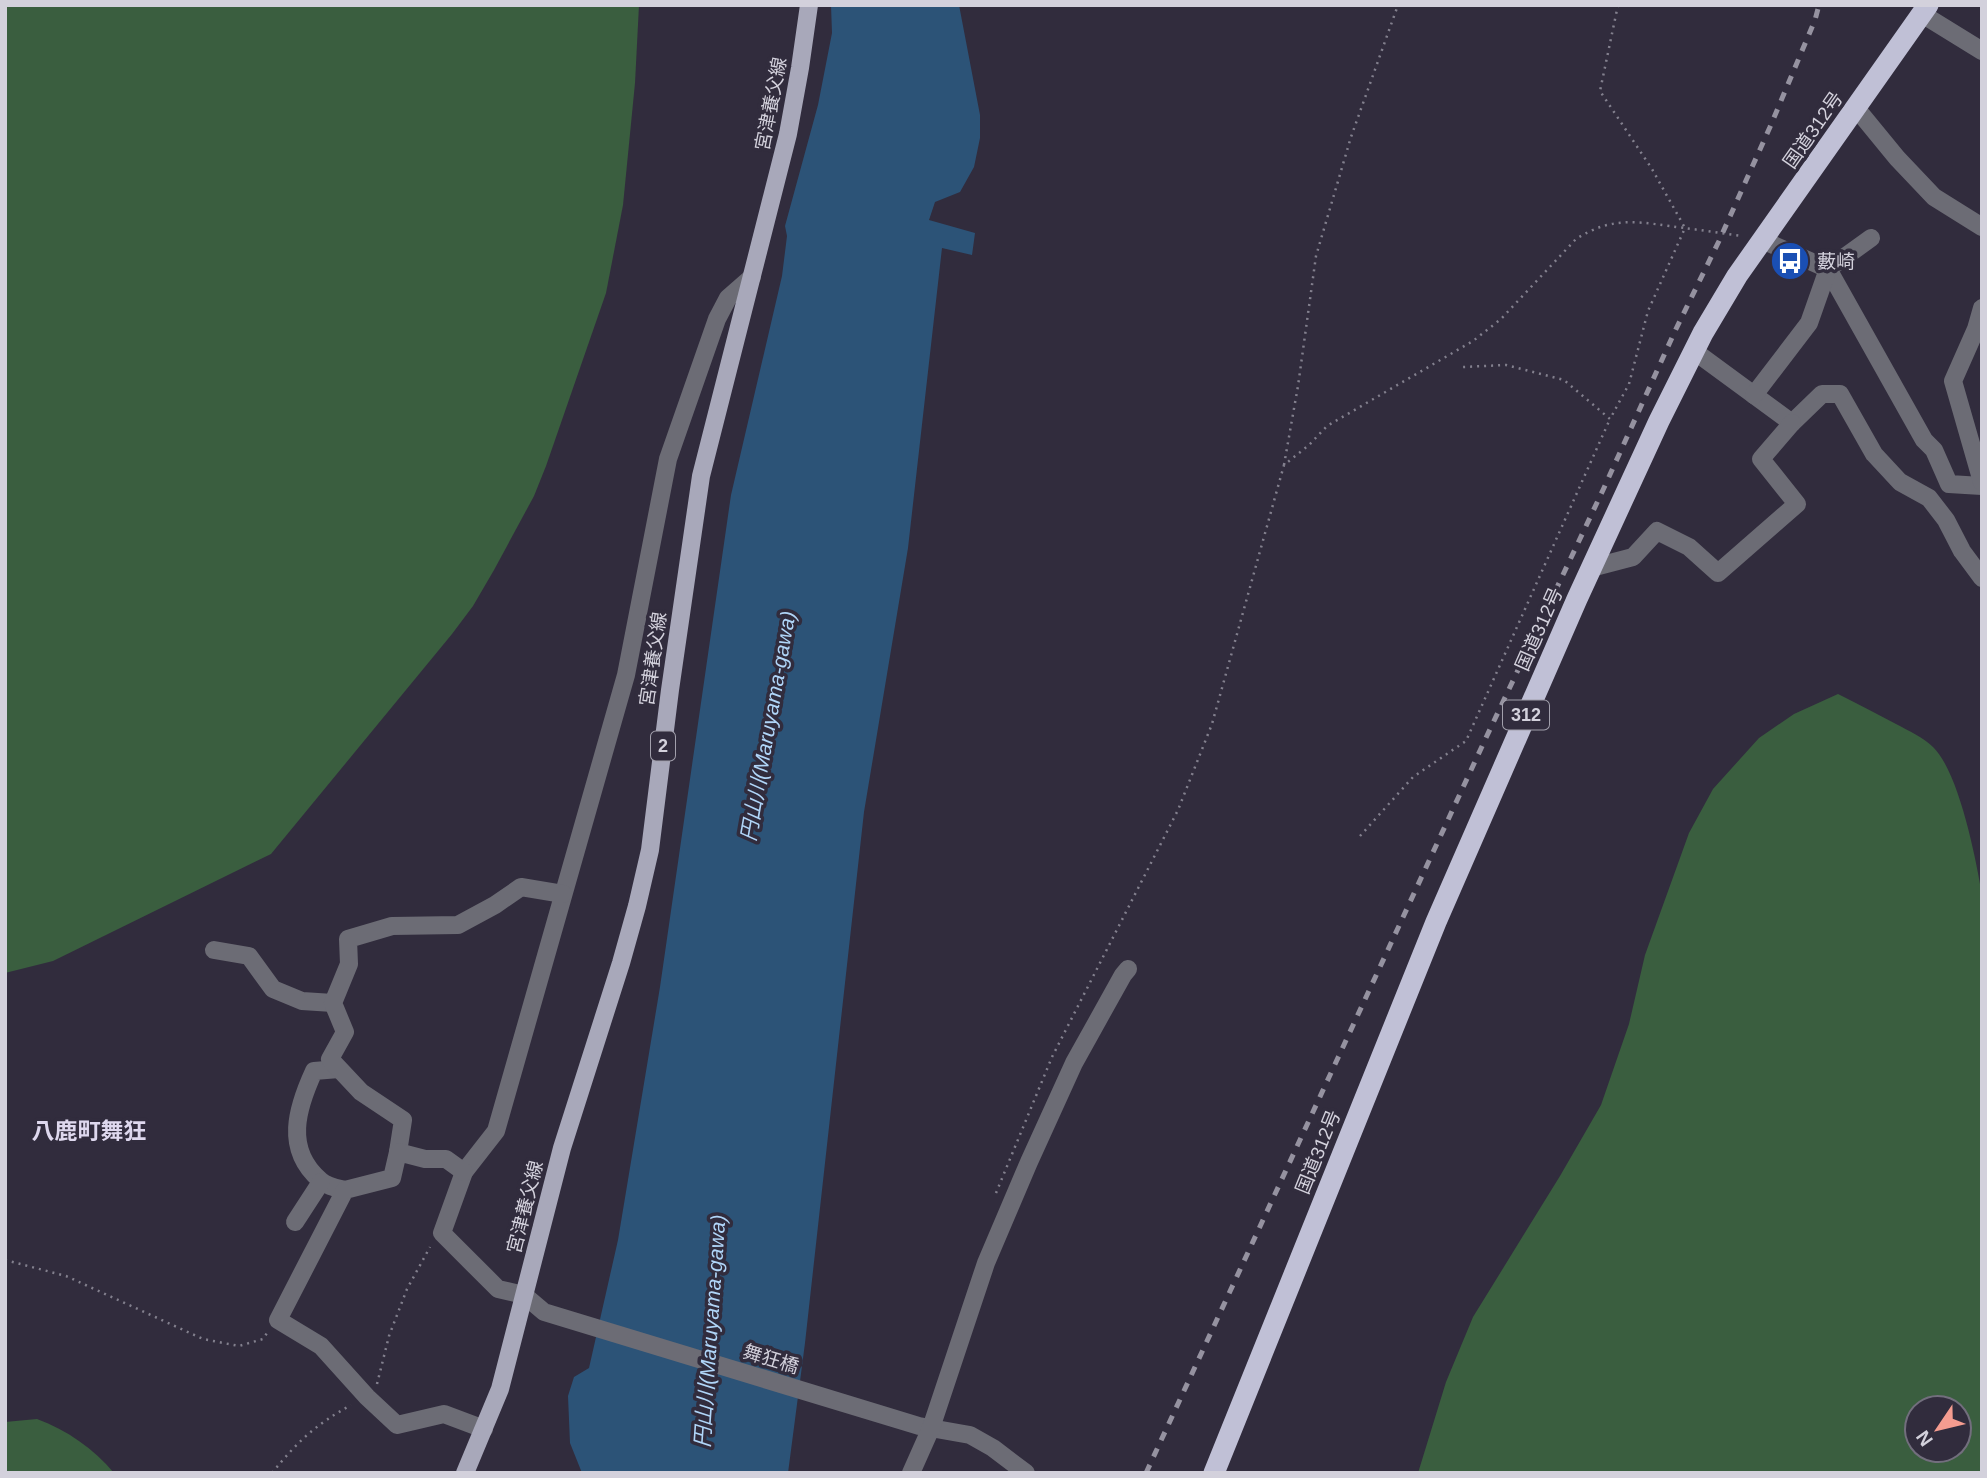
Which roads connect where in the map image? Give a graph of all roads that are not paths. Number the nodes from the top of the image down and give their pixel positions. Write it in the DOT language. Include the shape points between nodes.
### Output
graph roads {
  1 [pos="809,5"];
  2 [pos="1925,10"];
  3 [pos="1982,51"];
  4 [pos="1856,108"];
  5 [pos="1982,227"];
  6 [pos="1871,238"];
  7 [pos="1762,240"];
  8 [pos="1828,269"];
  9 [pos="752,277"];
  10 [pos="1982,308"];
  11 [pos="1694,351"];
  12 [pos="1754,395"];
  13 [pos="1792,423"];
  14 [pos="1982,484"];
  15 [pos="1591,568"];
  16 [pos="1982,578"];
  17 [pos="563,894"];
  18 [pos="214,950"];
  19 [pos="1128,970"];
  20 [pos="333,1003"];
  21 [pos="340,1069"];
  22 [pos="398,1152"];
  23 [pos="464,1172"];
  24 [pos="321,1182"];
  25 [pos="345,1190"];
  26 [pos="295,1222"];
  27 [pos="524,1295"];
  28 [pos="925,1427"];
  29 [pos="484,1429"];
  30 [pos="465,1473"];
  31 [pos="911,1473"];
  32 [pos="1026,1473"];
  33 [pos="1214,1473"];
  1 -- 9 [label="main road, 宮津養父線 / 2" via="788,134"];
  2 -- 3 [label="street"];
  2 -- 4 [label="highway, 国道312号 / 312"];
  4 -- 5 [label="street" via="1934,197"];
  4 -- 7 [label="highway, 国道312号 / 312"];
  6 -- 8 [label="street"];
  7 -- 8 [label="street"];
  7 -- 11 [label="highway, 国道312号 / 312"];
  8 -- 12 [label="street" via="1809,323"];
  8 -- 14 [label="street" via="1924,440 1934,450 1949,484"];
  9 -- 17 [label="street" via="728,298 717,318 668,459 626,674"];
  9 -- 27 [label="main road, 宮津養父線 / 2" via="701,476 650,850"];
  10 -- 14 [label="street" via="1953,381"];
  11 -- 12 [label="street"];
  11 -- 15 [label="highway, 国道312号 / 312"];
  12 -- 13 [label="street"];
  13 -- 15 [label="street" via="1761,459 1797,504 1718,573 1689,547 1657,531 1633,557"];
  13 -- 16 [label="street" via="1822,394 1840,394 1874,454 1900,482 1929,498"];
  15 -- 33 [label="highway, 国道312号 / 312" via="1436,922"];
  17 -- 20 [label="street" via="521,887 458,926 392,926 348,939 349,964"];
  17 -- 23 [label="street" via="496,1131"];
  18 -- 20 [label="street" via="249,956 274,989 302,1001"];
  19 -- 28 [label="street" via="1074,1063 1024,1174"];
  20 -- 21 [label="street" via="345,1032 330,1059"];
  21 -- 22 [label="street" via="361,1092 403,1120"];
  21 -- 24 [label="street" via="314,1070 302,1096 295,1131 301,1156"];
  22 -- 23 [label="street" via="446,1159"];
  22 -- 25 [label="street" via="392,1178"];
  23 -- 27 [label="street, 舞狂橋" via="442,1233 498,1289"];
  24 -- 25 [label="street"];
  24 -- 26 [label="street"];
  25 -- 29 [label="street" via="278,1320 321,1346 397,1425 444,1414"];
  27 -- 28 [label="street, 舞狂橋" via="544,1312"];
  27 -- 29 [label="main road, 宮津養父線 / 2"];
  28 -- 31 [label="street"];
  28 -- 32 [label="street, 舞狂橋" via="970,1435"];
  29 -- 30 [label="main road, 宮津養父線 / 2"];
}
